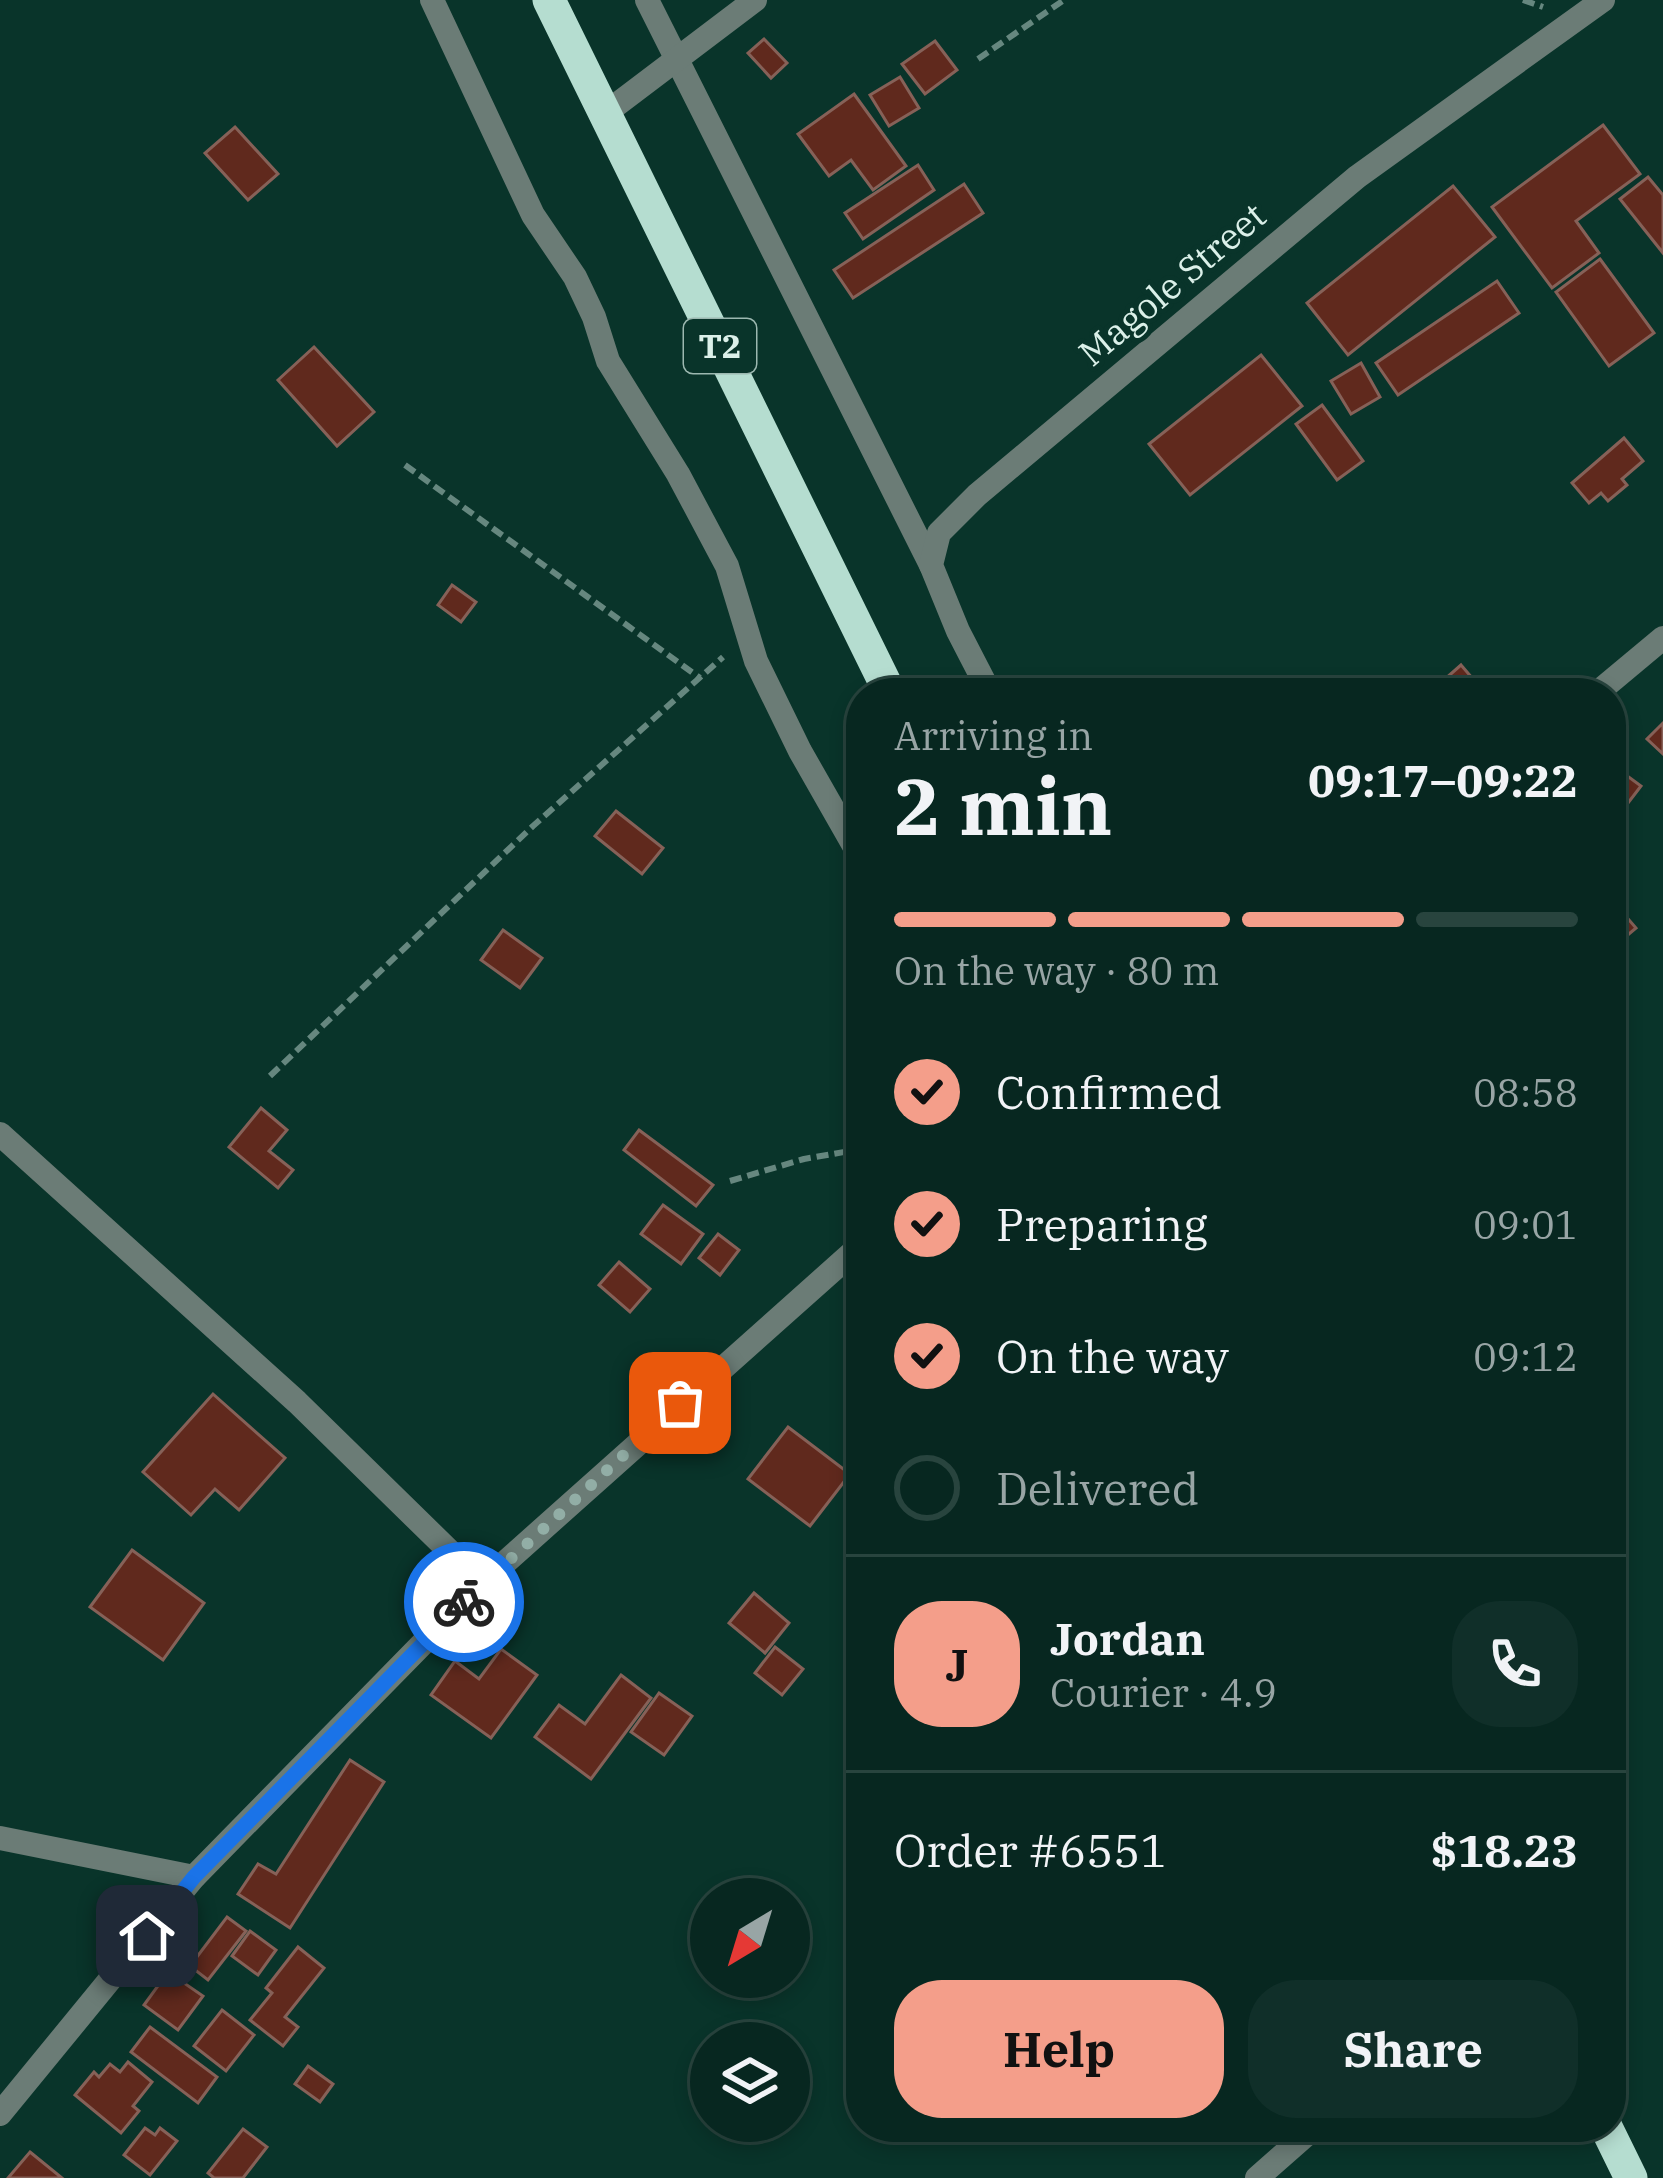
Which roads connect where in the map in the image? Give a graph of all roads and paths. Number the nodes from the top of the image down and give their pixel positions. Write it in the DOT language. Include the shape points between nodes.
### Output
graph roads {
  1 [pos="432,0"];
  2 [pos="549,0"];
  3 [pos="647,0"];
  4 [pos="755,0"];
  5 [pos="1064,0"];
  6 [pos="1603,0"];
  7 [pos="978,59"];
  8 [pos="677,60"];
  9 [pos="607,112"];
  10 [pos="405,465"];
  11 [pos="932,565"];
  12 [pos="748,634"];
  13 [pos="1663,638"];
  14 [pos="700,677"];
  15 [pos="883,678"];
  16 [pos="982,678"];
  17 [pos="1615,678"];
  18 [pos="846,831"];
  19 [pos="270,1076"];
  20 [pos="0,1134"];
  21 [pos="846,1152"];
  22 [pos="730,1181"];
  23 [pos="846,1258"];
  24 [pos="482,1583"];
  25 [pos="0,1838"];
  26 [pos="194,1877"];
  27 [pos="0,2114"];
  28 [pos="1298,2142"];
  29 [pos="1613,2142"];
  30 [pos="1257,2178"];
  31 [pos="1631,2178"];
  1 -- 12 [label="street" via="533,215 575,277 608,361 727,566"];
  2 -- 9 [label="highway, T2"];
  3 -- 8 [label="street"];
  4 -- 8 [label="street"];
  5 -- 7 [label="path"];
  6 -- 11 [label="street, Magole Street" via="1357,176 976,495 939,533"];
  8 -- 9 [label="street"];
  8 -- 11 [label="street"];
  9 -- 15 [label="highway, T2"];
  10 -- 14 [label="path"];
  11 -- 16 [label="street"];
  12 -- 14 [label="path"];
  12 -- 18 [label="street"];
  13 -- 17 [label="street"];
  14 -- 19 [label="path"];
  20 -- 24 [label="street" via="297,1402"];
  21 -- 22 [label="path"];
  23 -- 24 [label="street"];
  24 -- 26 [label="street"];
  25 -- 26 [label="street"];
  26 -- 27 [label="street"];
  28 -- 30 [label="street"];
  29 -- 31 [label="highway"];
}
